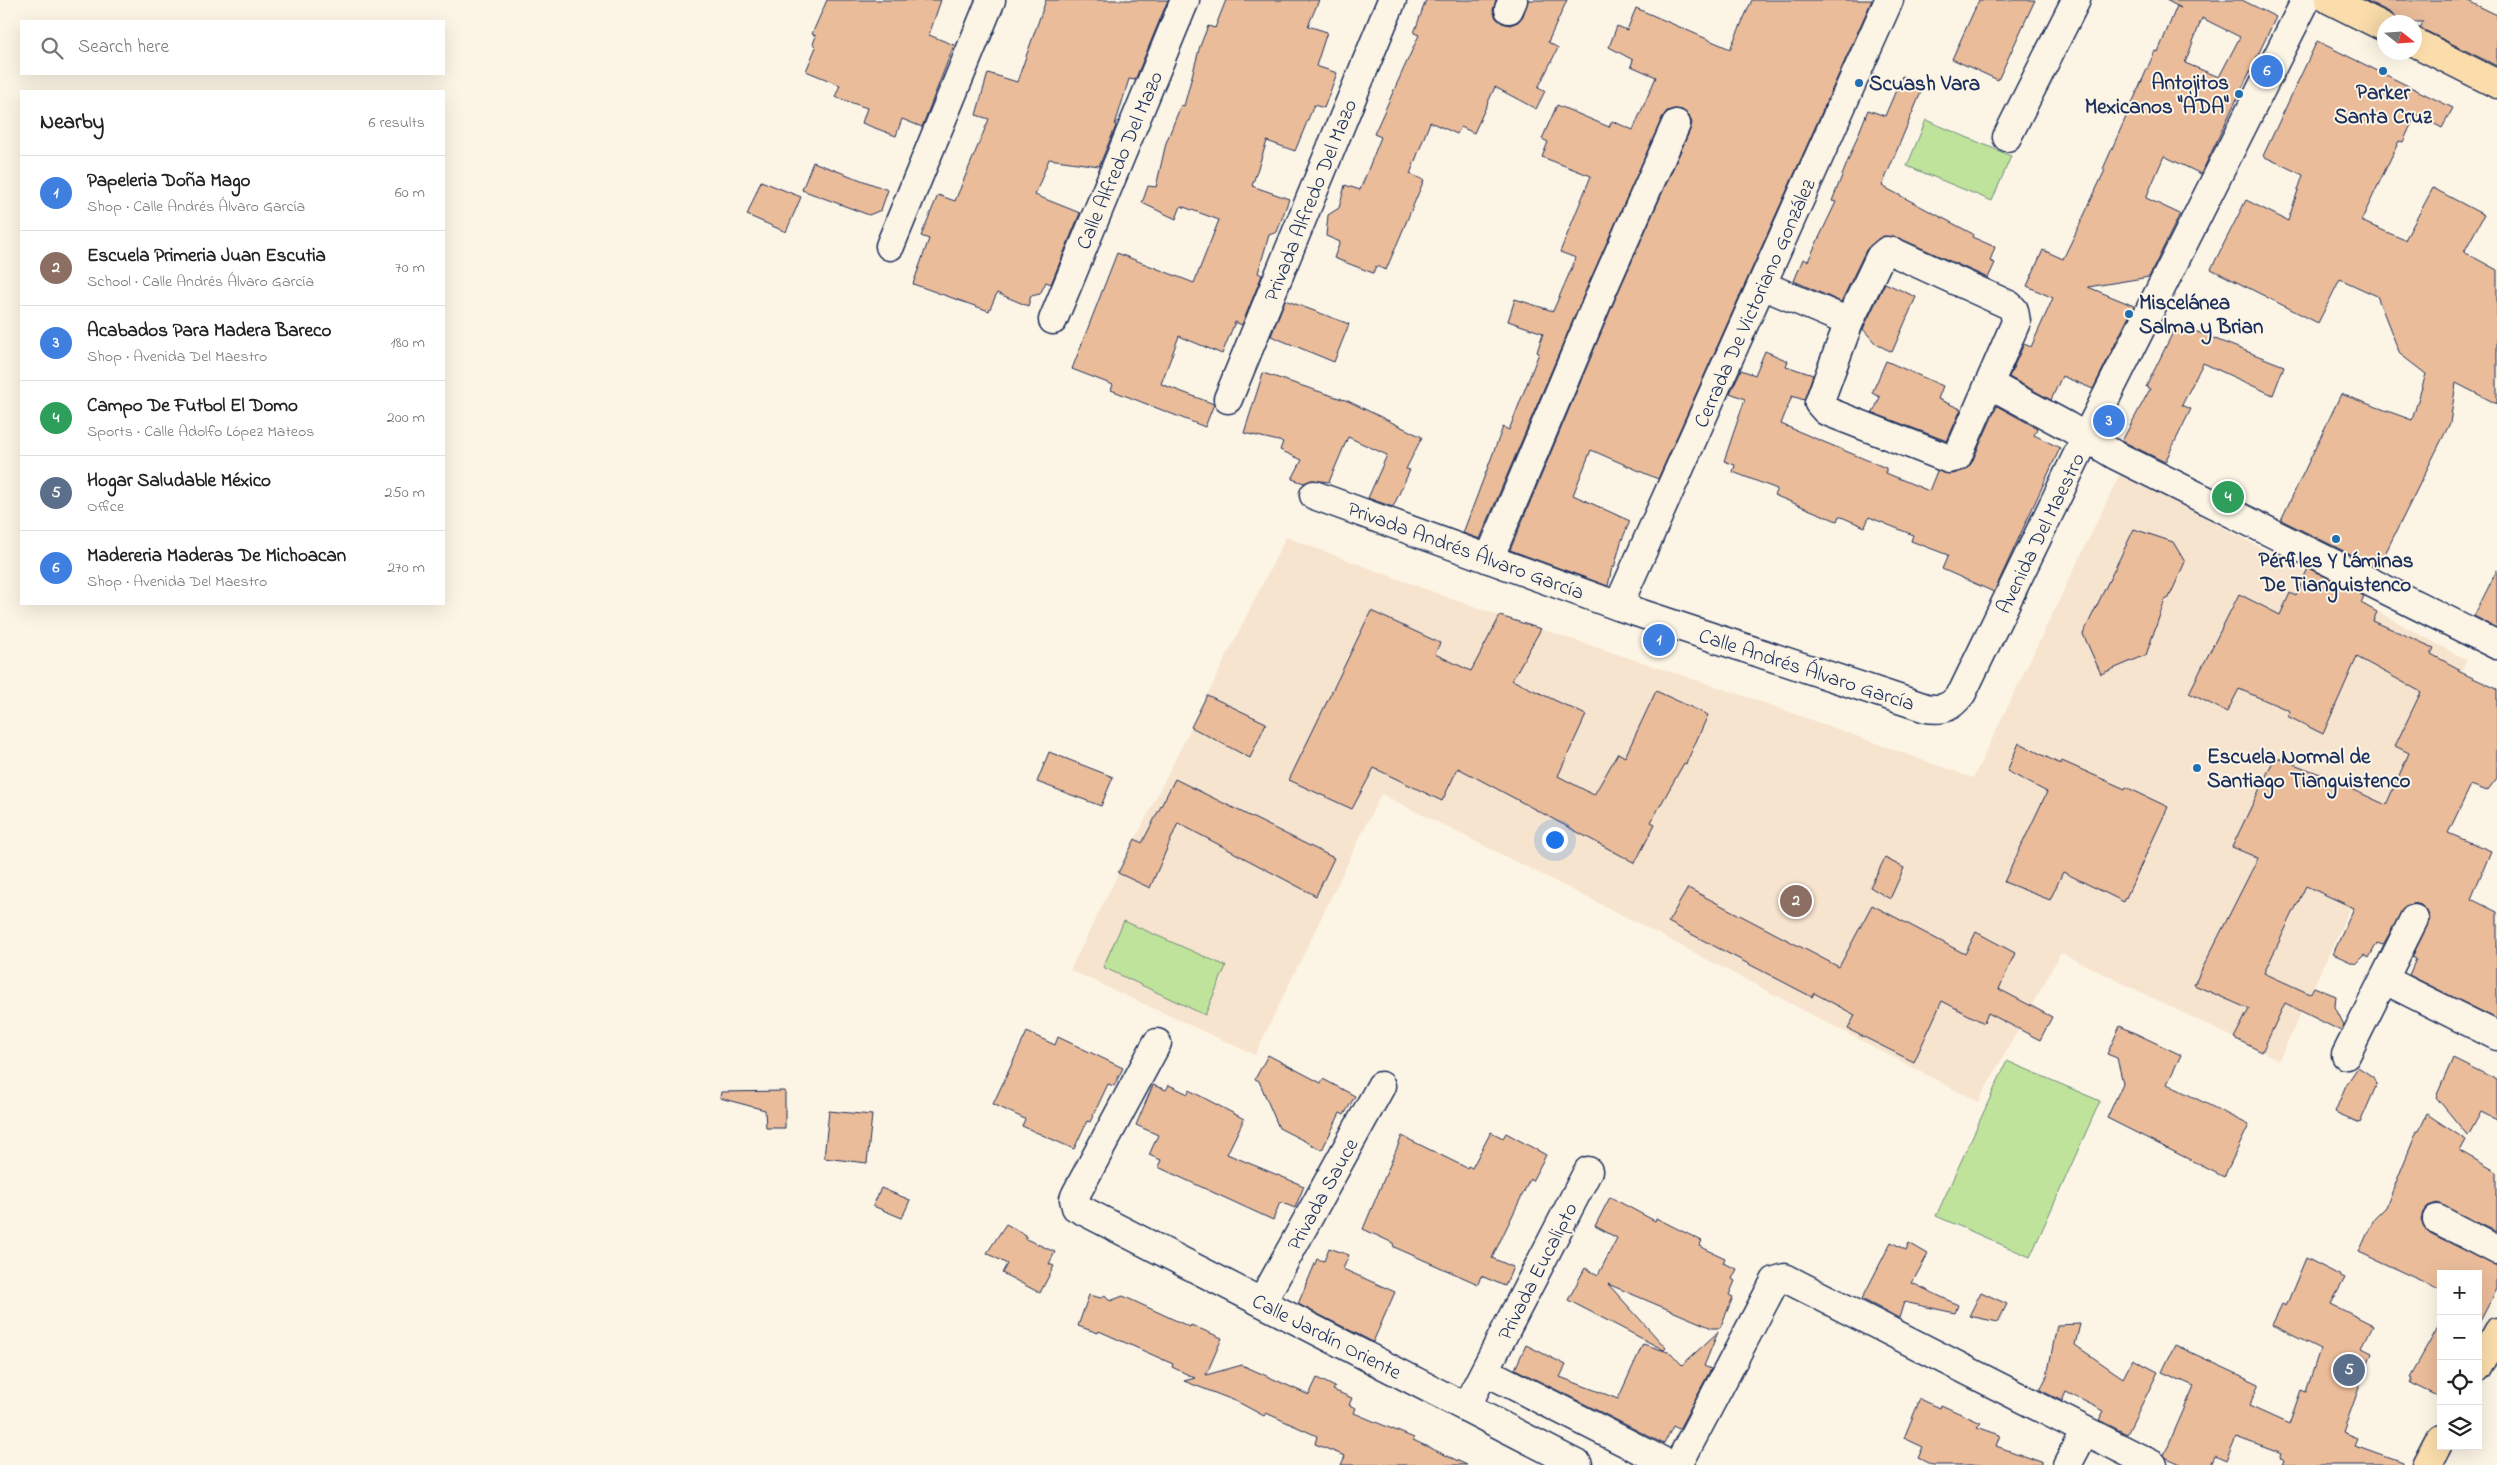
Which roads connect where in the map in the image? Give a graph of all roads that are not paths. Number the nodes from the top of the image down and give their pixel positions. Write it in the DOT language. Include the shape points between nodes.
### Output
graph roads {
  1 [pos="991,0"];
  2 [pos="1185,0"];
  3 [pos="1392,0"];
  4 [pos="1889,0"];
  5 [pos="2076,0"];
  6 [pos="2306,0"];
  7 [pos="2330,0"];
  8 [pos="2377,24"];
  9 [pos="2422,46"];
  10 [pos="2497,84"];
  11 [pos="1676,124"];
  12 [pos="2007,137"];
  13 [pos="890,246"];
  14 [pos="1762,285"];
  15 [pos="1053,320"];
  16 [pos="1850,322"];
  17 [pos="1988,384"];
  18 [pos="1228,400"];
  19 [pos="2086,437"];
  20 [pos="1314,494"];
  21 [pos="1490,559"];
  22 [pos="1618,606"];
  23 [pos="2497,645"];
  24 [pos="1940,710"];
  25 [pos="2414,919"];
  26 [pos="2385,980"];
  27 [pos="2497,1036"];
  28 [pos="1157,1043"];
  29 [pos="2346,1055"];
  30 [pos="1381,1086"];
  31 [pos="1588,1171"];
  32 [pos="2437,1220"];
  33 [pos="2497,1250"];
  34 [pos="1262,1302"];
  35 [pos="2496,1336"];
  36 [pos="2482,1361"];
  37 [pos="1485,1371"];
  38 [pos="1466,1407"];
  39 [pos="2085,1431"];
  40 [pos="2437,1446"];
  41 [pos="1578,1465"];
  42 [pos="1670,1465"];
  43 [pos="1678,1465"];
  44 [pos="2067,1465"];
  45 [pos="2153,1465"];
  46 [pos="2427,1465"];
  1 -- 13 [label="street"];
  2 -- 15 [label="street, Calle Alfredo Del Mazo"];
  3 -- 18 [label="street, Privada Alfredo Del Mazo"];
  4 -- 14 [label="street, Cerrada De Victoriano González"];
  5 -- 12 [label="street"];
  6 -- 19 [label="street, Avenida Del Maestro"];
  7 -- 8 [label="main road"];
  9 -- 10 [label="main road"];
  11 -- 21 [label="street"];
  14 -- 16 [label="street"];
  14 -- 22 [label="street, Cerrada De Victoriano González"];
  16 -- 17 [label="street" via="1880,257 1887,251 1893,252 2014,310 2016,322"];
  16 -- 17 [label="street" via="1819,402 1826,411 1949,459 1959,453"];
  17 -- 19 [label="street"];
  19 -- 23 [label="street" via="2115,455"];
  19 -- 24 [label="street, Avenida Del Maestro" via="1962,693 1952,706"];
  20 -- 21 [label="street, Privada Andrés Álvaro García"];
  21 -- 22 [label="street, Privada Andrés Álvaro García"];
  22 -- 24 [label="street, Calle Andrés Álvaro García" via="1919,706"];
  25 -- 26 [label="street"];
  26 -- 27 [label="street"];
  26 -- 29 [label="street"];
  28 -- 34 [label="street, Calle Jardín Oriente" via="1076,1194 1076,1208"];
  30 -- 34 [label="street, Privada Sauce"];
  31 -- 37 [label="street, Privada Eucalipto"];
  32 -- 33 [label="street"];
  34 -- 38 [label="street, Calle Jardín Oriente"];
  35 -- 36 [label="main road"];
  37 -- 38 [label="street, Privada Eucalipto"];
  37 -- 42 [label="street"];
  38 -- 41 [label="street, Calle Jardín Oriente"];
  39 -- 43 [label="street" via="1785,1278 1775,1281"];
  39 -- 44 [label="street"];
  39 -- 45 [label="street"];
  40 -- 46 [label="main road"];
}
